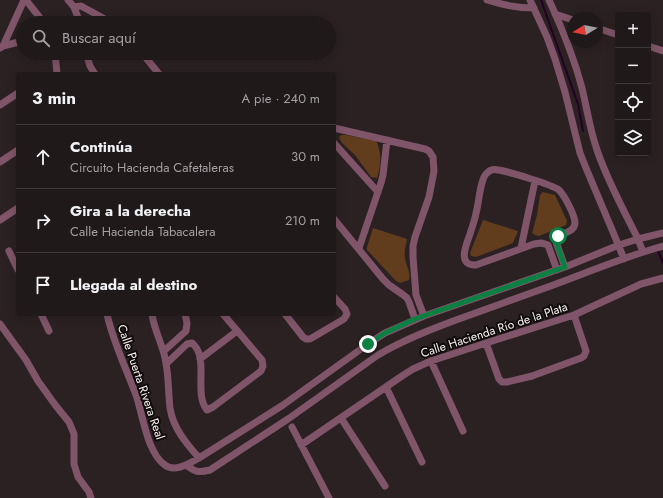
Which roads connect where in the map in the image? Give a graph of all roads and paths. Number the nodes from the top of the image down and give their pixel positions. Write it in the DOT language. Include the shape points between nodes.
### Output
graph roads {
  1 [pos="25,0"];
  2 [pos="68,0"];
  3 [pos="487,0"];
  4 [pos="530,0"];
  5 [pos="549,0"];
  6 [pos="80,4"];
  7 [pos="534,8"];
  8 [pos="555,14"];
  9 [pos="17,16"];
  10 [pos="38,16"];
  11 [pos="80,16"];
  12 [pos="99,16"];
  13 [pos="16,18"];
  14 [pos="567,18"];
  15 [pos="603,30"];
  16 [pos="615,34"];
  17 [pos="16,43"];
  18 [pos="2,47"];
  19 [pos="651,47"];
  20 [pos="663,51"];
  21 [pos="56,60"];
  22 [pos="88,60"];
  23 [pos="148,60"];
  24 [pos="57,72"];
  25 [pos="94,72"];
  26 [pos="157,72"];
  27 [pos="16,94"];
  28 [pos="0,105"];
  29 [pos="336,128"];
  30 [pos="387,140"];
  31 [pos="336,145"];
  32 [pos="16,151"];
  33 [pos="0,162"];
  34 [pos="535,181"];
  35 [pos="378,192"];
  36 [pos="16,209"];
  37 [pos="0,220"];
  38 [pos="336,221"];
  39 [pos="663,233"];
  40 [pos="638,239"];
  41 [pos="619,245"];
  42 [pos="663,246"];
  43 [pos="358,248"];
  44 [pos="521,248"];
  45 [pos="9,251"];
  46 [pos="643,252"];
  47 [pos="624,258"];
  48 [pos="16,266"];
  49 [pos="565,267"];
  50 [pos="557,270"];
  51 [pos="663,278"];
  52 [pos="336,299"];
  53 [pos="574,315"];
  54 [pos="41,316"];
  55 [pos="108,316"];
  56 [pos="152,316"];
  57 [pos="185,316"];
  58 [pos="225,316"];
  59 [pos="287,316"];
  60 [pos="424,316"];
  61 [pos="415,319"];
  62 [pos="0,324"];
  63 [pos="49,331"];
  64 [pos="237,331"];
  65 [pos="486,343"];
  66 [pos="164,352"];
  67 [pos="200,359"];
  68 [pos="431,361"];
  69 [pos="166,364"];
  70 [pos="386,388"];
  71 [pos="341,418"];
  72 [pos="292,427"];
  73 [pos="463,431"];
  74 [pos="301,445"];
  75 [pos="199,458"];
  76 [pos="422,462"];
  77 [pos="186,464"];
  78 [pos="386,486"];
  79 [pos="91,498"];
  80 [pos="329,498"];
  1 -- 9 [label="street"];
  1 -- 10 [label="street"];
  2 -- 6 [label="street"];
  3 -- 7 [label="street" via="511,7"];
  4 -- 7 [label="street"];
  5 -- 8 [label="street"];
  6 -- 11 [label="street"];
  6 -- 12 [label="street"];
  7 -- 41 [label="street" via="560,74 584,163"];
  8 -- 14 [label="street"];
  8 -- 40 [label="street" via="576,69 601,162"];
  13 -- 18 [label="street"];
  15 -- 16 [label="street"];
  17 -- 18 [label="street"];
  19 -- 20 [label="street"];
  21 -- 24 [label="street"];
  22 -- 25 [label="street"];
  23 -- 26 [label="street"];
  27 -- 28 [label="street"];
  29 -- 30 [label="street"];
  30 -- 35 [label="street" via="383,175"];
  30 -- 60 [label="street" via="425,149 433,157 431,190 413,246 416,295"];
  31 -- 35 [label="street"];
  32 -- 33 [label="street"];
  34 -- 44 [label="street"];
  34 -- 44 [label="street" via="497,170 485,174 464,256 470,265 476,265"];
  34 -- 49 [label="street" via="559,190 574,216 575,224 572,230 556,239"];
  35 -- 43 [label="street"];
  36 -- 37 [label="street"];
  38 -- 43 [label="street"];
  39 -- 40 [label="street, Calle Puerta Rivera Real"];
  40 -- 41 [label="street, Calle Puerta Rivera Real"];
  40 -- 46 [label="street"];
  41 -- 47 [label="street"];
  41 -- 49 [label="street, Calle Puerta Rivera Real"];
  42 -- 46 [label="street"];
  43 -- 61 [label="street" via="388,285 407,298"];
  44 -- 50 [label="street" via="542,243 548,245"];
  45 -- 48 [label="street"];
  46 -- 47 [label="street"];
  47 -- 77 [label="street" via="418,334 378,355 210,470 197,472"];
  49 -- 50 [label="street, Calle Puerta Rivera Real"];
  50 -- 60 [label="street, Calle Puerta Rivera Real"];
  51 -- 53 [label="street, Calle Hacienda Río de la Plata" via="641,284"];
  52 -- 59 [label="street" via="345,309 346,316 310,339 303,337"];
  53 -- 65 [label="street, Calle Hacienda Río de la Plata"];
  53 -- 65 [label="street" via="586,351 584,356 532,376 502,382"];
  54 -- 63 [label="street"];
  55 -- 77 [label="street, Calle Puerta Rivera Real" via="153,450 165,466 173,468"];
  56 -- 66 [label="street" via="154,328"];
  57 -- 66 [label="street" via="186,331"];
  58 -- 64 [label="street"];
  60 -- 61 [label="street, Calle Puerta Rivera Real"];
  61 -- 75 [label="street, Calle Puerta Rivera Real" via="385,333 284,405"];
  62 -- 79 [label="street" via="42,388 69,422 74,434 74,464 78,477"];
  64 -- 67 [label="street"];
  64 -- 67 [label="street" via="262,360 263,366 261,371 207,410 201,398"];
  65 -- 68 [label="street, Calle Hacienda Río de la Plata"];
  66 -- 69 [label="street"];
  67 -- 69 [label="street" via="197,348 190,343"];
  68 -- 70 [label="street, Calle Hacienda Río de la Plata" via="408,372"];
  68 -- 73 [label="street"];
  69 -- 75 [label="street" via="170,409 175,425"];
  70 -- 71 [label="street, Calle Hacienda Río de la Plata"];
  70 -- 76 [label="street"];
  71 -- 74 [label="street, Calle Hacienda Río de la Plata"];
  71 -- 78 [label="street"];
  72 -- 74 [label="street"];
  74 -- 80 [label="street"];
  75 -- 77 [label="street, Calle Puerta Rivera Real"];
}
